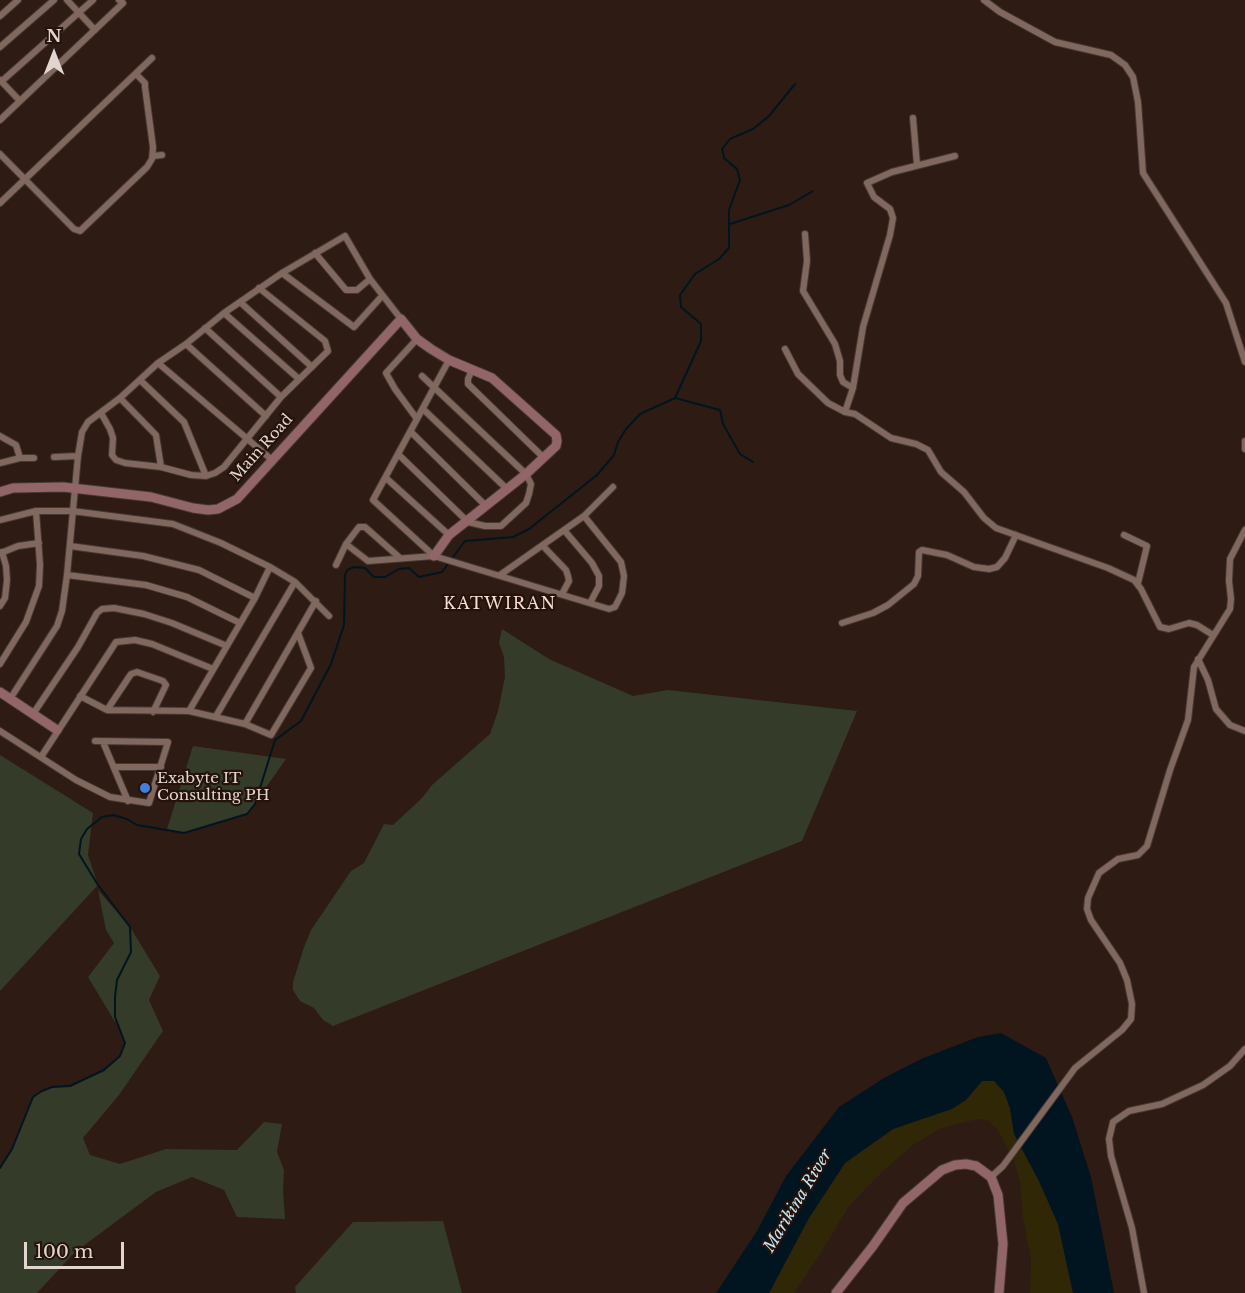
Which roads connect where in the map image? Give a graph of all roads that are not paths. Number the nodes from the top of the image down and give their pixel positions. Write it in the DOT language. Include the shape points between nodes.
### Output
graph roads {
  1 [pos="18,0"];
  2 [pos="54,0"];
  3 [pos="67,0"];
  4 [pos="93,0"];
  5 [pos="984,0"];
  6 [pos="122,1"];
  7 [pos="79,12"];
  8 [pos="0,16"];
  9 [pos="94,30"];
  10 [pos="0,47"];
  11 [pos="152,58"];
  12 [pos="136,74"];
  13 [pos="1,81"];
  14 [pos="20,101"];
  15 [pos="0,118"];
  16 [pos="913,118"];
  17 [pos="0,154"];
  18 [pos="162,155"];
  19 [pos="153,156"];
  20 [pos="955,156"];
  21 [pos="917,165"];
  22 [pos="25,179"];
  23 [pos="0,203"];
  24 [pos="805,234"];
  25 [pos="315,253"];
  26 [pos="282,273"];
  27 [pos="370,279"];
  28 [pos="260,288"];
  29 [pos="382,296"];
  30 [pos="240,302"];
  31 [pos="224,313"];
  32 [pos="401,319"];
  33 [pos="205,328"];
  34 [pos="417,339"];
  35 [pos="186,344"];
  36 [pos="785,349"];
  37 [pos="449,360"];
  38 [pos="1245,362"];
  39 [pos="158,363"];
  40 [pos="312,368"];
  41 [pos="472,370"];
  42 [pos="422,376"];
  43 [pos="298,379"];
  44 [pos="140,380"];
  45 [pos="433,388"];
  46 [pos="853,388"];
  47 [pos="281,397"];
  48 [pos="120,398"];
  49 [pos="423,409"];
  50 [pos="844,412"];
  51 [pos="100,413"];
  52 [pos="266,416"];
  53 [pos="417,419"];
  54 [pos="411,432"];
  55 [pos="0,436"];
  56 [pos="247,441"];
  57 [pos="1245,441"];
  58 [pos="1245,449"];
  59 [pos="399,455"];
  60 [pos="78,456"];
  61 [pos="54,457"];
  62 [pos="34,458"];
  63 [pos="544,458"];
  64 [pos="20,459"];
  65 [pos="271,459"];
  66 [pos="0,463"];
  67 [pos="161,467"];
  68 [pos="526,474"];
  69 [pos="206,476"];
  70 [pos="386,478"];
  71 [pos="613,487"];
  72 [pos="75,488"];
  73 [pos="507,489"];
  74 [pos="0,492"];
  75 [pos="486,506"];
  76 [pos="36,511"];
  77 [pos="72,511"];
  78 [pos="584,516"];
  79 [pos="0,520"];
  80 [pos="468,522"];
  81 [pos="564,530"];
  82 [pos="1245,530"];
  83 [pos="1124,535"];
  84 [pos="449,536"];
  85 [pos="1016,536"];
  86 [pos="39,543"];
  87 [pos="346,544"];
  88 [pos="70,546"];
  89 [pos="543,546"];
  90 [pos="1,553"];
  91 [pos="434,555"];
  92 [pos="400,558"];
  93 [pos="336,565"];
  94 [pos="270,567"];
  95 [pos="68,575"];
  96 [pos="501,575"];
  97 [pos="295,582"];
  98 [pos="1138,583"];
  99 [pos="562,594"];
  100 [pos="255,598"];
  101 [pos="316,601"];
  102 [pos="590,603"];
  103 [pos="0,606"];
  104 [pos="329,616"];
  105 [pos="240,623"];
  106 [pos="842,623"];
  107 [pos="298,633"];
  108 [pos="1213,635"];
  109 [pos="226,646"];
  110 [pos="1198,659"];
  111 [pos="0,664"];
  112 [pos="213,669"];
  113 [pos="0,692"];
  114 [pos="80,696"];
  115 [pos="10,699"];
  116 [pos="107,710"];
  117 [pos="189,711"];
  118 [pos="153,712"];
  119 [pos="33,714"];
  120 [pos="216,716"];
  121 [pos="244,724"];
  122 [pos="57,730"];
  123 [pos="0,731"];
  124 [pos="1245,731"];
  125 [pos="95,741"];
  126 [pos="104,742"];
  127 [pos="41,757"];
  128 [pos="114,767"];
  129 [pos="161,767"];
  130 [pos="128,801"];
  131 [pos="1245,1049"];
  132 [pos="991,1177"];
  133 [pos="836,1293"];
  134 [pos="999,1293"];
  135 [pos="1144,1293"];
  1 -- 8 [label="street"];
  2 -- 10 [label="street"];
  3 -- 7 [label="street"];
  4 -- 7 [label="street"];
  5 -- 38 [label="street" via="1055,42 1111,55 1125,65 1133,77 1138,102 1143,173 1226,303"];
  6 -- 9 [label="street"];
  7 -- 9 [label="street"];
  7 -- 13 [label="street"];
  9 -- 14 [label="street"];
  11 -- 12 [label="street"];
  12 -- 19 [label="street" via="146,87"];
  12 -- 22 [label="street"];
  13 -- 14 [label="street"];
  14 -- 15 [label="street"];
  16 -- 21 [label="street"];
  17 -- 22 [label="street"];
  18 -- 19 [label="street"];
  19 -- 22 [label="street" via="147,167 80,231"];
  20 -- 21 [label="street"];
  21 -- 46 [label="street" via="867,183 893,218 863,327"];
  22 -- 23 [label="street"];
  24 -- 46 [label="street" via="803,291 835,344 843,382"];
  25 -- 26 [label="street"];
  25 -- 27 [label="street" via="346,290 357,290"];
  25 -- 27 [label="street" via="345,236"];
  26 -- 28 [label="street"];
  26 -- 29 [label="street" via="354,327"];
  27 -- 29 [label="street"];
  28 -- 30 [label="street"];
  28 -- 40 [label="street" via="325,341 328,351"];
  29 -- 32 [label="street"];
  30 -- 31 [label="street"];
  30 -- 40 [label="street"];
  31 -- 33 [label="street"];
  31 -- 43 [label="street"];
  32 -- 34 [label="street"];
  32 -- 65 [label="street, Main Road"];
  33 -- 35 [label="street"];
  33 -- 47 [label="street"];
  34 -- 37 [label="street"];
  34 -- 53 [label="street" via="386,373"];
  35 -- 39 [label="street"];
  35 -- 52 [label="street"];
  36 -- 50 [label="street" via="801,378 821,398"];
  37 -- 41 [label="street"];
  37 -- 45 [label="street"];
  39 -- 44 [label="street"];
  39 -- 56 [label="street"];
  40 -- 43 [label="street"];
  41 -- 63 [label="street" via="468,384"];
  41 -- 63 [label="street" via="492,378 556,435 556,446"];
  42 -- 45 [label="street"];
  43 -- 47 [label="street"];
  44 -- 48 [label="street"];
  44 -- 69 [label="street" via="184,422"];
  45 -- 49 [label="street"];
  45 -- 68 [label="street"];
  46 -- 50 [label="street"];
  47 -- 52 [label="street"];
  48 -- 51 [label="street"];
  48 -- 67 [label="street" via="156,435"];
  49 -- 53 [label="street"];
  49 -- 73 [label="street"];
  50 -- 85 [label="street" via="855,414 891,438 928,450 941,472 974,502 989,523"];
  51 -- 60 [label="street" via="87,422"];
  51 -- 67 [label="street" via="110,429 116,460"];
  52 -- 56 [label="street"];
  53 -- 54 [label="street"];
  54 -- 59 [label="street"];
  54 -- 75 [label="street"];
  55 -- 64 [label="street" via="16,445"];
  56 -- 65 [label="street"];
  56 -- 69 [label="street" via="224,467"];
  57 -- 58 [label="street"];
  59 -- 70 [label="street"];
  59 -- 80 [label="street"];
  60 -- 61 [label="street"];
  60 -- 72 [label="street"];
  62 -- 64 [label="street"];
  63 -- 68 [label="street"];
  64 -- 66 [label="street"];
  65 -- 72 [label="street, Main Road" via="237,499 218,509"];
  67 -- 69 [label="street"];
  68 -- 73 [label="street"];
  68 -- 80 [label="street" via="531,484 526,503 501,526"];
  70 -- 84 [label="street"];
  70 -- 91 [label="street" via="374,500"];
  71 -- 78 [label="street"];
  72 -- 74 [label="street, Main Road" via="42,486"];
  72 -- 77 [label="street"];
  73 -- 75 [label="street"];
  75 -- 80 [label="street"];
  76 -- 77 [label="street"];
  76 -- 79 [label="street"];
  76 -- 86 [label="street"];
  77 -- 88 [label="street"];
  77 -- 94 [label="street" via="172,525"];
  78 -- 81 [label="street"];
  78 -- 102 [label="street" via="621,562 624,576 615,608"];
  80 -- 84 [label="street"];
  81 -- 89 [label="street"];
  81 -- 102 [label="street" via="599,576 599,586"];
  82 -- 108 [label="street" via="1230,559 1230,609"];
  83 -- 98 [label="street" via="1147,546"];
  84 -- 91 [label="street"];
  85 -- 98 [label="street" via="1108,568"];
  85 -- 106 [label="street" via="1005,558 989,569 922,550 914,584 888,605"];
  86 -- 90 [label="street"];
  86 -- 111 [label="street" via="39,586 34,603"];
  87 -- 92 [label="street" via="368,561"];
  87 -- 92 [label="street" via="359,527 365,527"];
  87 -- 93 [label="street"];
  88 -- 95 [label="street"];
  88 -- 100 [label="street" via="143,555 199,570"];
  89 -- 96 [label="street"];
  89 -- 99 [label="street" via="566,570 569,581"];
  90 -- 103 [label="street" via="7,580"];
  91 -- 92 [label="street"];
  91 -- 96 [label="street"];
  94 -- 97 [label="street"];
  94 -- 100 [label="street"];
  95 -- 105 [label="street" via="157,588 187,597"];
  95 -- 115 [label="street" via="57,626"];
  96 -- 99 [label="street"];
  97 -- 101 [label="street"];
  97 -- 120 [label="street"];
  98 -- 108 [label="street" via="1160,627 1169,629 1189,622"];
  99 -- 102 [label="street"];
  100 -- 105 [label="street"];
  101 -- 104 [label="street"];
  101 -- 107 [label="street"];
  105 -- 109 [label="street"];
  107 -- 121 [label="street"];
  107 -- 121 [label="street" via="311,668 283,716 271,735"];
  108 -- 110 [label="street"];
  109 -- 112 [label="street"];
  109 -- 119 [label="street" via="144,614 102,609"];
  110 -- 124 [label="street" via="1216,709 1230,725"];
  110 -- 132 [label="street" via="1188,720 1147,846 1138,855 1118,859 1099,873 1088,898 1091,920 1127,980 1131,1019 1066,1078 1007,1161"];
  112 -- 114 [label="street" via="152,644 125,639 116,642"];
  112 -- 117 [label="street"];
  113 -- 115 [label="street"];
  114 -- 116 [label="street"];
  114 -- 122 [label="street"];
  115 -- 119 [label="street"];
  116 -- 118 [label="street"];
  116 -- 118 [label="street" via="136,672 166,685"];
  117 -- 118 [label="street"];
  117 -- 120 [label="street"];
  119 -- 122 [label="street"];
  120 -- 121 [label="street"];
  122 -- 127 [label="street"];
  123 -- 127 [label="street"];
  125 -- 126 [label="street"];
  126 -- 128 [label="street"];
  126 -- 129 [label="street" via="168,742"];
  127 -- 130 [label="street" via="76,780 110,797"];
  128 -- 129 [label="street"];
  128 -- 130 [label="street"];
  129 -- 130 [label="street" via="149,803"];
  131 -- 135 [label="street" via="1209,1082 1162,1104 1129,1111 1113,1122 1110,1129 1111,1156 1132,1228"];
  132 -- 133 [label="street" via="966,1164 932,1176 897,1210"];
  132 -- 134 [label="street" via="998,1195 1003,1244"];
}
